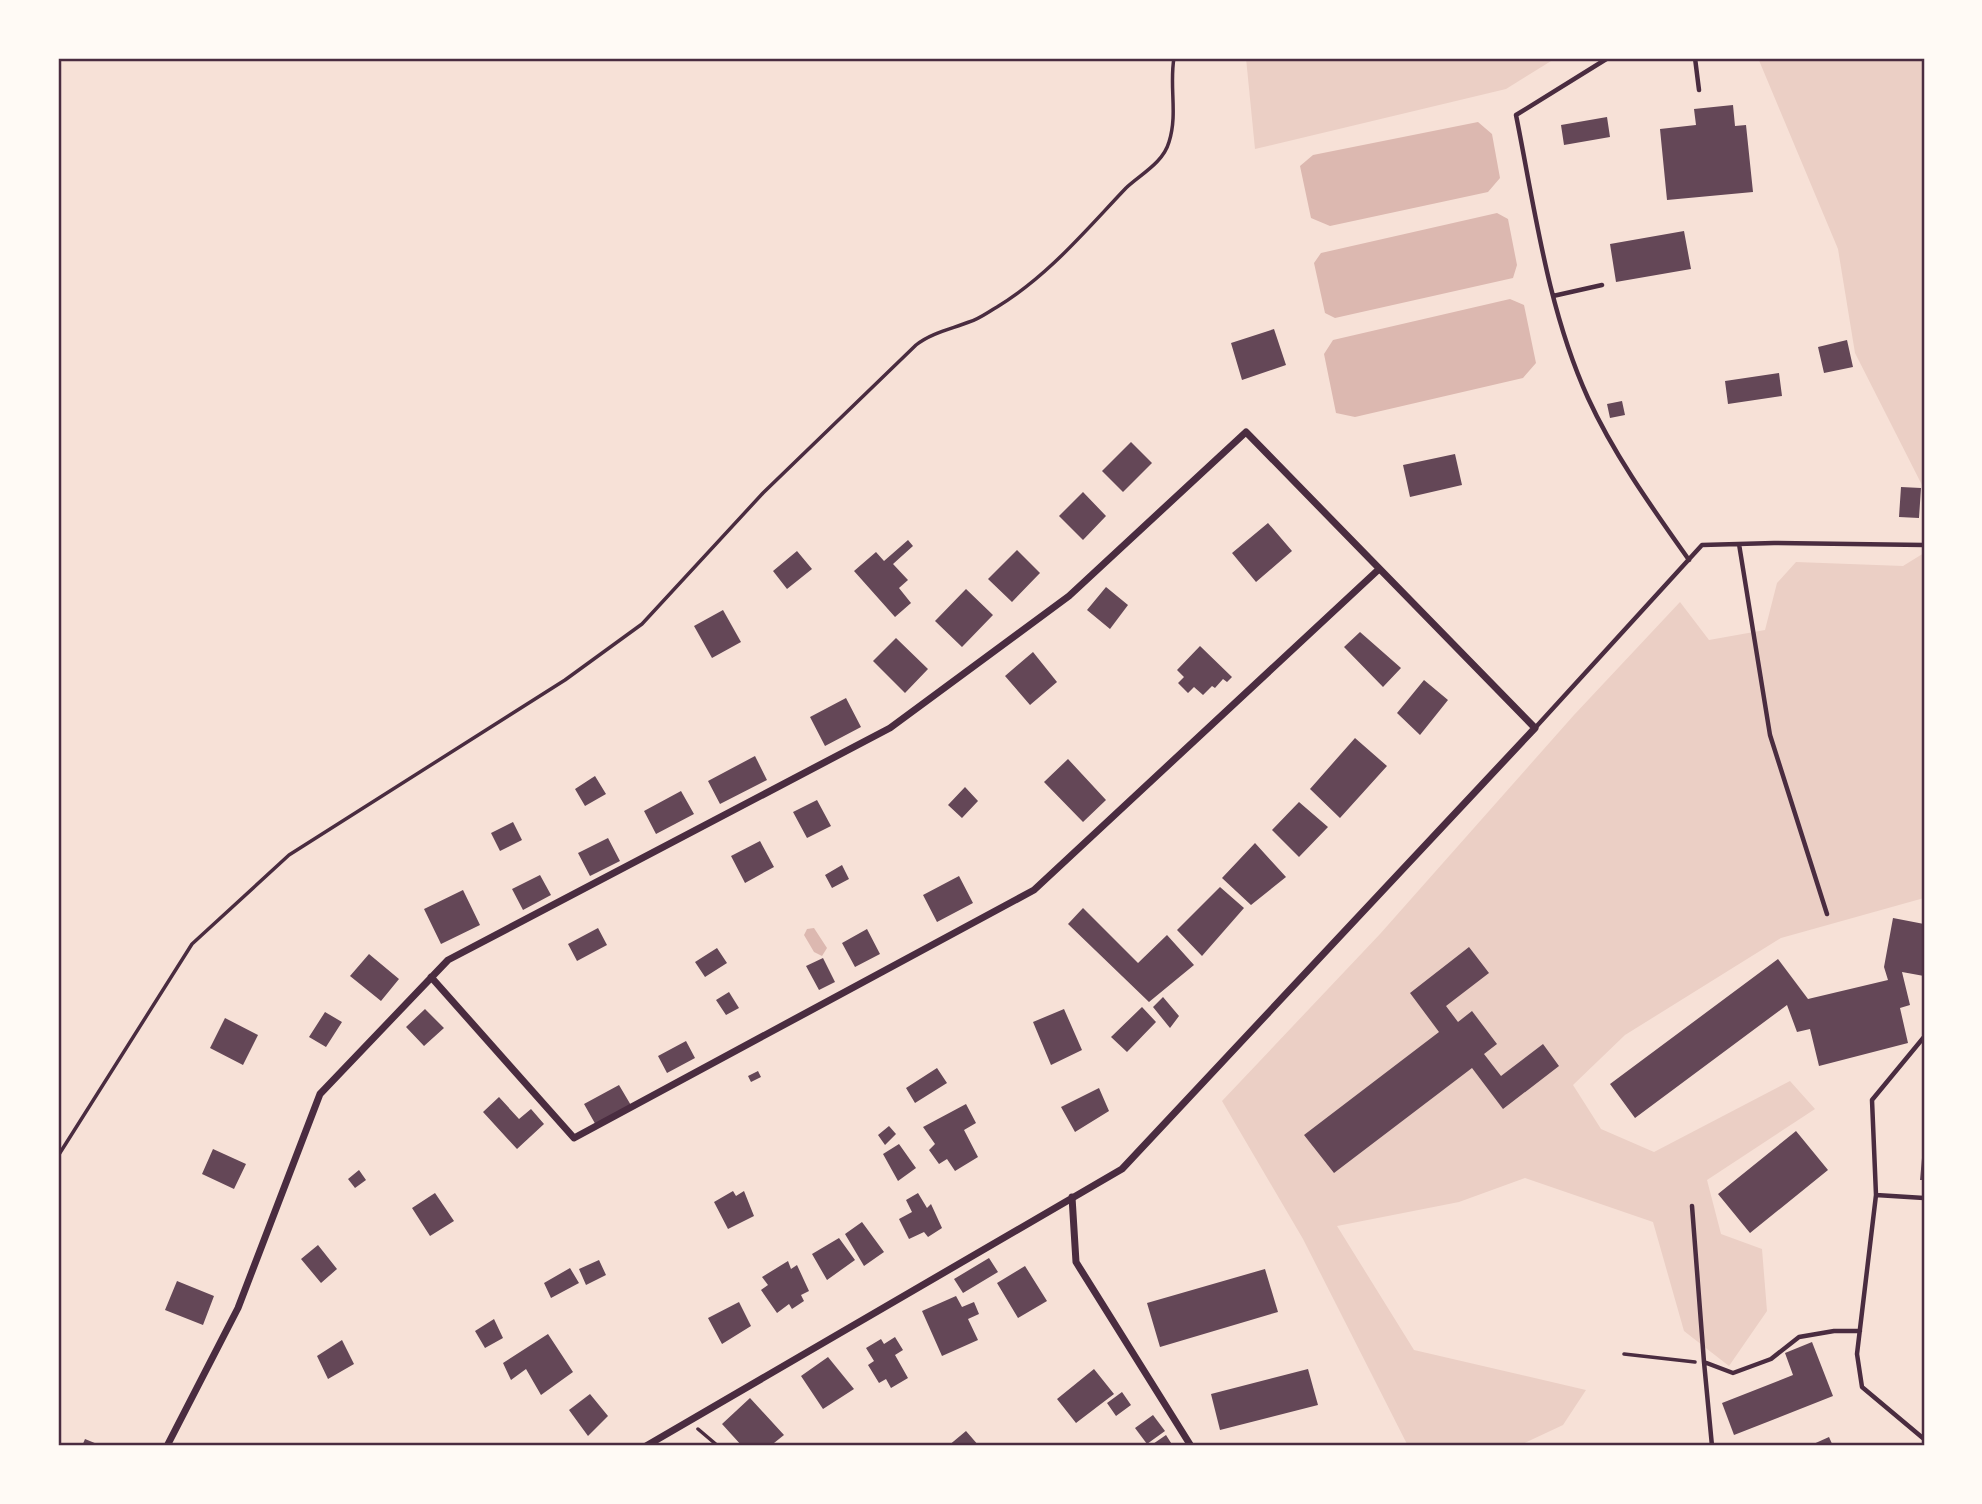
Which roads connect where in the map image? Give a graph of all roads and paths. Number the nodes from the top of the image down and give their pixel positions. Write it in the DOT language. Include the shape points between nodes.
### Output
graph roads {
  1 [pos="1174,58"];
  2 [pos="1608,58"];
  3 [pos="1695,58"];
  4 [pos="1699,90"];
  5 [pos="1602,285"];
  6 [pos="1553,296"];
  7 [pos="1739,544"];
  8 [pos="1924,545"];
  9 [pos="1689,560"];
  10 [pos="1378,570"];
  11 [pos="1535,728"];
  12 [pos="1827,914"];
  13 [pos="431,977"];
  14 [pos="1924,1037"];
  15 [pos="58,1156"];
  16 [pos="1876,1195"];
  17 [pos="1072,1197"];
  18 [pos="1924,1198"];
  19 [pos="1692,1206"];
  20 [pos="1860,1332"];
  21 [pos="1624,1354"];
  22 [pos="1704,1362"];
  23 [pos="689,1421"];
  24 [pos="1924,1439"];
  25 [pos="167,1446"];
  26 [pos="646,1446"];
  27 [pos="718,1446"];
  28 [pos="1191,1446"];
  29 [pos="1712,1446"];
  1 -- 15 [label="path" via="1169,145 1156,164 1129,186 1072,248 1010,299 916,345 763,493 642,624 565,680 289,855 192,944"];
  2 -- 6 [label="lane" via="1516,116"];
  3 -- 4 [label="lane"];
  5 -- 6 [label="lane"];
  6 -- 9 [label="lane" via="1588,398"];
  7 -- 8 [label="lane"];
  7 -- 9 [label="lane" via="1703,545"];
  7 -- 12 [label="lane" via="1770,735"];
  9 -- 11 [label="lane"];
  10 -- 11 [label="street"];
  10 -- 13 [label="street" via="1246,432 1069,596 890,728 447,960"];
  10 -- 13 [label="street" via="1034,890 574,1138"];
  11 -- 17 [label="street" via="1122,1169"];
  13 -- 25 [label="street" via="320,1094 238,1308"];
  14 -- 16 [label="lane" via="1872,1100"];
  16 -- 18 [label="lane"];
  16 -- 20 [label="lane"];
  17 -- 23 [label="street"];
  17 -- 28 [label="street" via="1076,1262"];
  19 -- 22 [label="lane"];
  20 -- 22 [label="lane" via="1799,1337 1770,1359 1733,1373"];
  20 -- 24 [label="lane" via="1857,1354 1862,1387"];
  21 -- 22 [label="path"];
  22 -- 29 [label="lane"];
  23 -- 26 [label="street"];
  23 -- 27 [label="path"];
}
